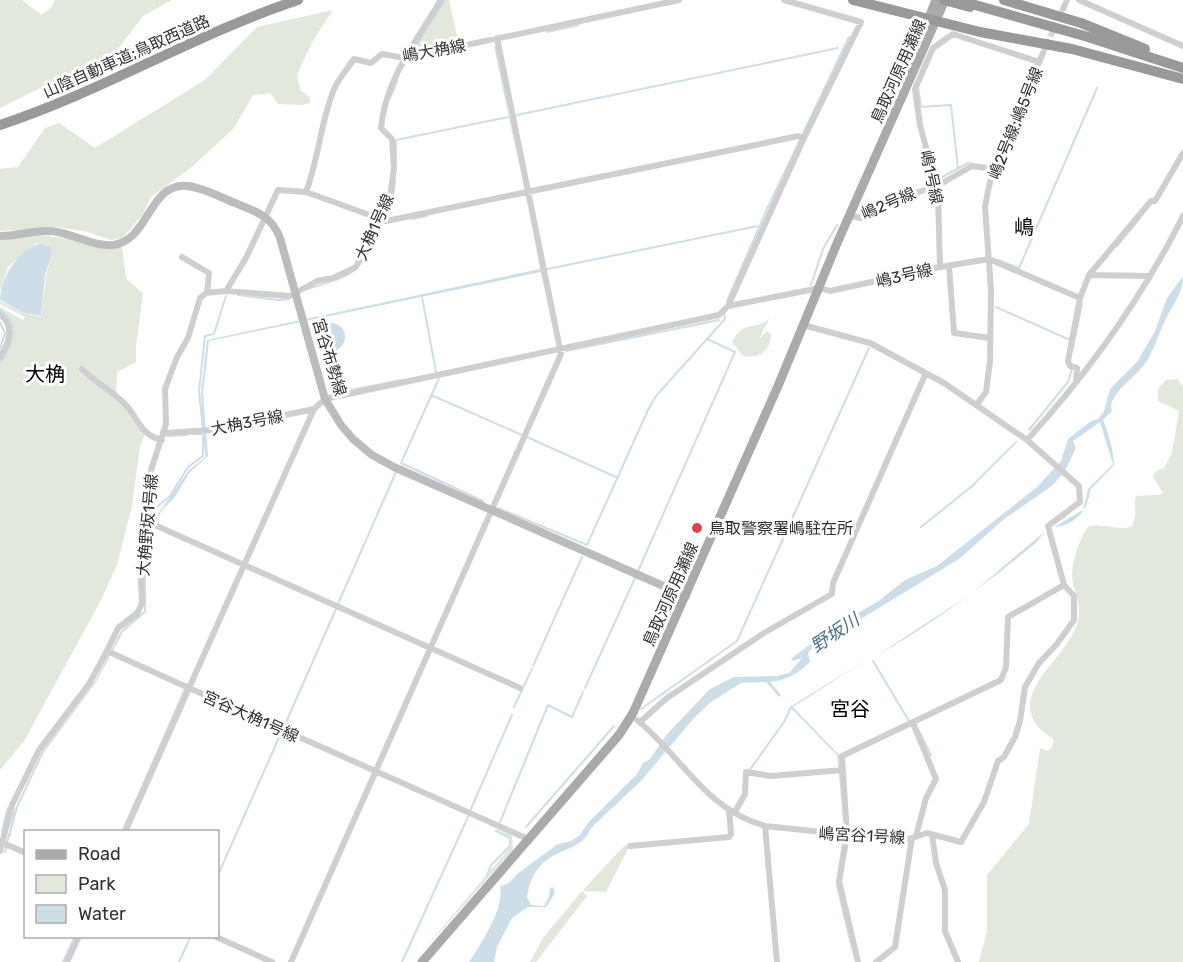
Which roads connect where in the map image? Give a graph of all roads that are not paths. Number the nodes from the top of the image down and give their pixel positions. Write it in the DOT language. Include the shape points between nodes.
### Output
graph roads {
  1 [pos="285,0"];
  2 [pos="298,0"];
  3 [pos="441,0"];
  4 [pos="679,0"];
  5 [pos="784,0"];
  6 [pos="854,0"];
  7 [pos="936,0"];
  8 [pos="944,0"];
  9 [pos="958,0"];
  10 [pos="1004,0"];
  11 [pos="1067,0"];
  12 [pos="1079,0"];
  13 [pos="970,5"];
  14 [pos="1064,7"];
  15 [pos="859,11"];
  16 [pos="933,19"];
  17 [pos="857,21"];
  18 [pos="497,38"];
  19 [pos="1183,46"];
  20 [pos="1043,52"];
  21 [pos="1139,56"];
  22 [pos="405,58"];
  23 [pos="1039,62"];
  24 [pos="1183,63"];
  25 [pos="1183,70"];
  26 [pos="1183,79"];
  27 [pos="909,85"];
  28 [pos="0,120"];
  29 [pos="0,125"];
  30 [pos="804,138"];
  31 [pos="1183,153"];
  32 [pos="993,169"];
  33 [pos="937,186"];
  34 [pos="306,192"];
  35 [pos="529,192"];
  36 [pos="265,215"];
  37 [pos="850,216"];
  38 [pos="1183,216"];
  39 [pos="379,218"];
  40 [pos="0,236"];
  41 [pos="182,257"];
  42 [pos="989,259"];
  43 [pos="949,266"];
  44 [pos="939,267"];
  45 [pos="1089,274"];
  46 [pos="1150,276"];
  47 [pos="820,288"];
  48 [pos="226,291"];
  49 [pos="295,292"];
  50 [pos="207,293"];
  51 [pos="1080,298"];
  52 [pos="728,306"];
  53 [pos="0,314"];
  54 [pos="803,325"];
  55 [pos="990,338"];
  56 [pos="561,348"];
  57 [pos="0,357"];
  58 [pos="82,369"];
  59 [pos="925,375"];
  60 [pos="1076,383"];
  61 [pos="325,399"];
  62 [pos="121,400"];
  63 [pos="977,404"];
  64 [pos="314,409"];
  65 [pos="123,410"];
  66 [pos="163,436"];
  67 [pos="1027,440"];
  68 [pos="492,510"];
  69 [pos="148,522"];
  70 [pos="244,564"];
  71 [pos="1064,585"];
  72 [pos="686,596"];
  73 [pos="431,648"];
  74 [pos="107,651"];
  75 [pos="189,688"];
  76 [pos="520,688"];
  77 [pos="638,721"];
  78 [pos="913,723"];
  79 [pos="843,770"];
  80 [pos="376,771"];
  81 [pos="732,810"];
  82 [pos="765,826"];
  83 [pos="125,830"];
  84 [pos="932,834"];
  85 [pos="847,835"];
  86 [pos="914,837"];
  87 [pos="528,839"];
  88 [pos="630,846"];
  89 [pos="1,848"];
  90 [pos="24,853"];
  91 [pos="78,938"];
  92 [pos="218,938"];
  93 [pos="878,961"];
  94 [pos="67,962"];
  95 [pos="272,962"];
  96 [pos="291,962"];
  97 [pos="422,962"];
  98 [pos="777,962"];
  99 [pos="858,962"];
  100 [pos="887,962"];
  101 [pos="958,962"];
  1 -- 28 [label="highway, 山陰自動車道;鳥取西道路" via="219,26 96,84"];
  2 -- 29 [label="highway, 山陰自動車道;鳥取西道路"];
  3 -- 22 [label="street, 大桷1号線"];
  4 -- 18 [label="street, 嶋大桷線"];
  5 -- 17 [label="street"];
  6 -- 16 [label="highway"];
  7 -- 16 [label="main road, 鳥取河原用瀬線"];
  8 -- 13 [label="highway, bridge"];
  8 -- 16 [label="main road, 鳥取河原用瀬線"];
  9 -- 13 [label="highway, bridge"];
  10 -- 21 [label="highway" via="1081,23"];
  11 -- 14 [label="street"];
  12 -- 19 [label="street"];
  13 -- 21 [label="highway"];
  15 -- 17 [label="street"];
  16 -- 21 [label="highway" via="1072,49"];
  16 -- 27 [label="main road, 鳥取河原用瀬線"];
  17 -- 30 [label="street"];
  18 -- 22 [label="street, 嶋大桷線"];
  18 -- 35 [label="street"];
  20 -- 23 [label="street, 嶋2号線;嶋5号線"];
  21 -- 24 [label="highway"];
  21 -- 25 [label="highway"];
  21 -- 26 [label="highway"];
  22 -- 34 [label="street, 嶋大桷線" via="382,54 371,63 354,59 331,97"];
  22 -- 39 [label="street, 大桷1号線" via="383,105 381,128 392,139 394,168 390,197"];
  23 -- 27 [label="street" via="953,34 933,48"];
  23 -- 32 [label="street, 嶋2号線;嶋5号線"];
  27 -- 33 [label="street, 嶋1号線"];
  27 -- 37 [label="main road, 鳥取河原用瀬線"];
  30 -- 35 [label="street" via="798,136"];
  30 -- 52 [label="street"];
  31 -- 45 [label="street" via="1162,193"];
  32 -- 33 [label="street, 嶋2号線" via="972,166"];
  32 -- 42 [label="street, 嶋2号線;嶋5号線" via="985,207"];
  33 -- 37 [label="street, 嶋2号線" via="897,198 861,218"];
  33 -- 44 [label="street, 嶋1号線"];
  34 -- 36 [label="street" via="278,190"];
  34 -- 39 [label="street"];
  35 -- 39 [label="street" via="407,218"];
  35 -- 56 [label="street"];
  36 -- 40 [label="street" via="199,188 178,186 156,201 134,235 124,242 112,245 52,231"];
  36 -- 48 [label="street"];
  36 -- 49 [label="street, 宮谷布勢線" via="277,229"];
  37 -- 47 [label="main road, 鳥取河原用瀬線"];
  38 -- 46 [label="street"];
  39 -- 49 [label="street, 大桷1号線" via="356,267"];
  41 -- 50 [label="street" via="209,273"];
  42 -- 43 [label="street, 嶋3号線"];
  42 -- 51 [label="street"];
  42 -- 55 [label="street, 嶋2号線;嶋5号線"];
  43 -- 44 [label="street, 嶋3号線"];
  43 -- 55 [label="street" via="954,333"];
  44 -- 47 [label="street, 嶋3号線" via="830,291"];
  45 -- 46 [label="street"];
  45 -- 51 [label="street"];
  46 -- 60 [label="street"];
  47 -- 52 [label="street, 嶋3号線"];
  47 -- 54 [label="main road, 鳥取河原用瀬線"];
  48 -- 49 [label="street, 大桷1号線" via="279,297"];
  48 -- 50 [label="street"];
  49 -- 61 [label="street, 宮谷布勢線"];
  50 -- 66 [label="street, 大桷野坂1号線" via="200,298 188,338 165,389"];
  51 -- 60 [label="street" via="1068,360 1070,366 1077,368"];
  52 -- 56 [label="street, 嶋3号線" via="713,317"];
  53 -- 57 [label="street" via="10,334"];
  54 -- 59 [label="street" via="870,343"];
  54 -- 72 [label="main road, 鳥取河原用瀬線"];
  55 -- 63 [label="street, 嶋2号線;嶋5号線" via="989,383"];
  56 -- 61 [label="street, 嶋3号線"];
  56 -- 68 [label="street"];
  58 -- 62 [label="street"];
  59 -- 63 [label="street"];
  59 -- 77 [label="street" via="832,583 832,594 764,633"];
  60 -- 67 [label="street"];
  61 -- 64 [label="street"];
  61 -- 68 [label="street, 宮谷布勢線" via="341,425 372,455"];
  62 -- 65 [label="street"];
  62 -- 66 [label="street" via="141,429"];
  63 -- 67 [label="street"];
  64 -- 66 [label="street, 大桷3号線"];
  64 -- 70 [label="street, 宮谷大桷1号線"];
  66 -- 69 [label="street, 大桷野坂1号線" via="152,470"];
  67 -- 71 [label="street, 嶋宮谷1号線" via="1079,486 1080,502 1048,526"];
  68 -- 72 [label="street, 宮谷布勢線"];
  68 -- 73 [label="street"];
  69 -- 70 [label="street"];
  69 -- 74 [label="street, 大桷野坂1号線" via="141,610 121,624"];
  70 -- 73 [label="street"];
  70 -- 75 [label="street, 宮谷大桷1号線"];
  71 -- 78 [label="street" via="1008,617 1006,668 1001,680"];
  71 -- 84 [label="street, 嶋宮谷1号線" via="1074,596 1074,620 1024,687 1018,730 998,761 977,816 961,842"];
  72 -- 77 [label="main road, 鳥取河原用瀬線"];
  73 -- 76 [label="street"];
  73 -- 80 [label="street"];
  74 -- 75 [label="street"];
  74 -- 89 [label="street" via="83,692 39,750 12,806"];
  75 -- 80 [label="street, 宮谷大桷1号線"];
  75 -- 83 [label="street"];
  77 -- 81 [label="street, 嶋宮谷1号線" via="685,772"];
  77 -- 87 [label="main road, 鳥取河原用瀬線" via="619,735"];
  78 -- 79 [label="street" via="842,756"];
  78 -- 86 [label="street" via="936,779"];
  79 -- 81 [label="street" via="771,776 746,772 745,794"];
  79 -- 85 [label="street"];
  80 -- 87 [label="street, 宮谷大桷1号線"];
  80 -- 96 [label="street"];
  81 -- 82 [label="street, 嶋宮谷1号線"];
  81 -- 88 [label="street" via="729,837"];
  82 -- 85 [label="street, 嶋宮谷1号線"];
  82 -- 98 [label="street"];
  84 -- 86 [label="street, 嶋宮谷1号線"];
  84 -- 101 [label="street" via="945,890 944,929"];
  85 -- 86 [label="street, 嶋宮谷1号線"];
  85 -- 99 [label="street" via="839,881"];
  86 -- 93 [label="street" via="895,947"];
  87 -- 97 [label="main road, 鳥取河原用瀬線"];
  89 -- 90 [label="street"];
  91 -- 94 [label="street"];
  92 -- 95 [label="street"];
  93 -- 100 [label="street"];
}
